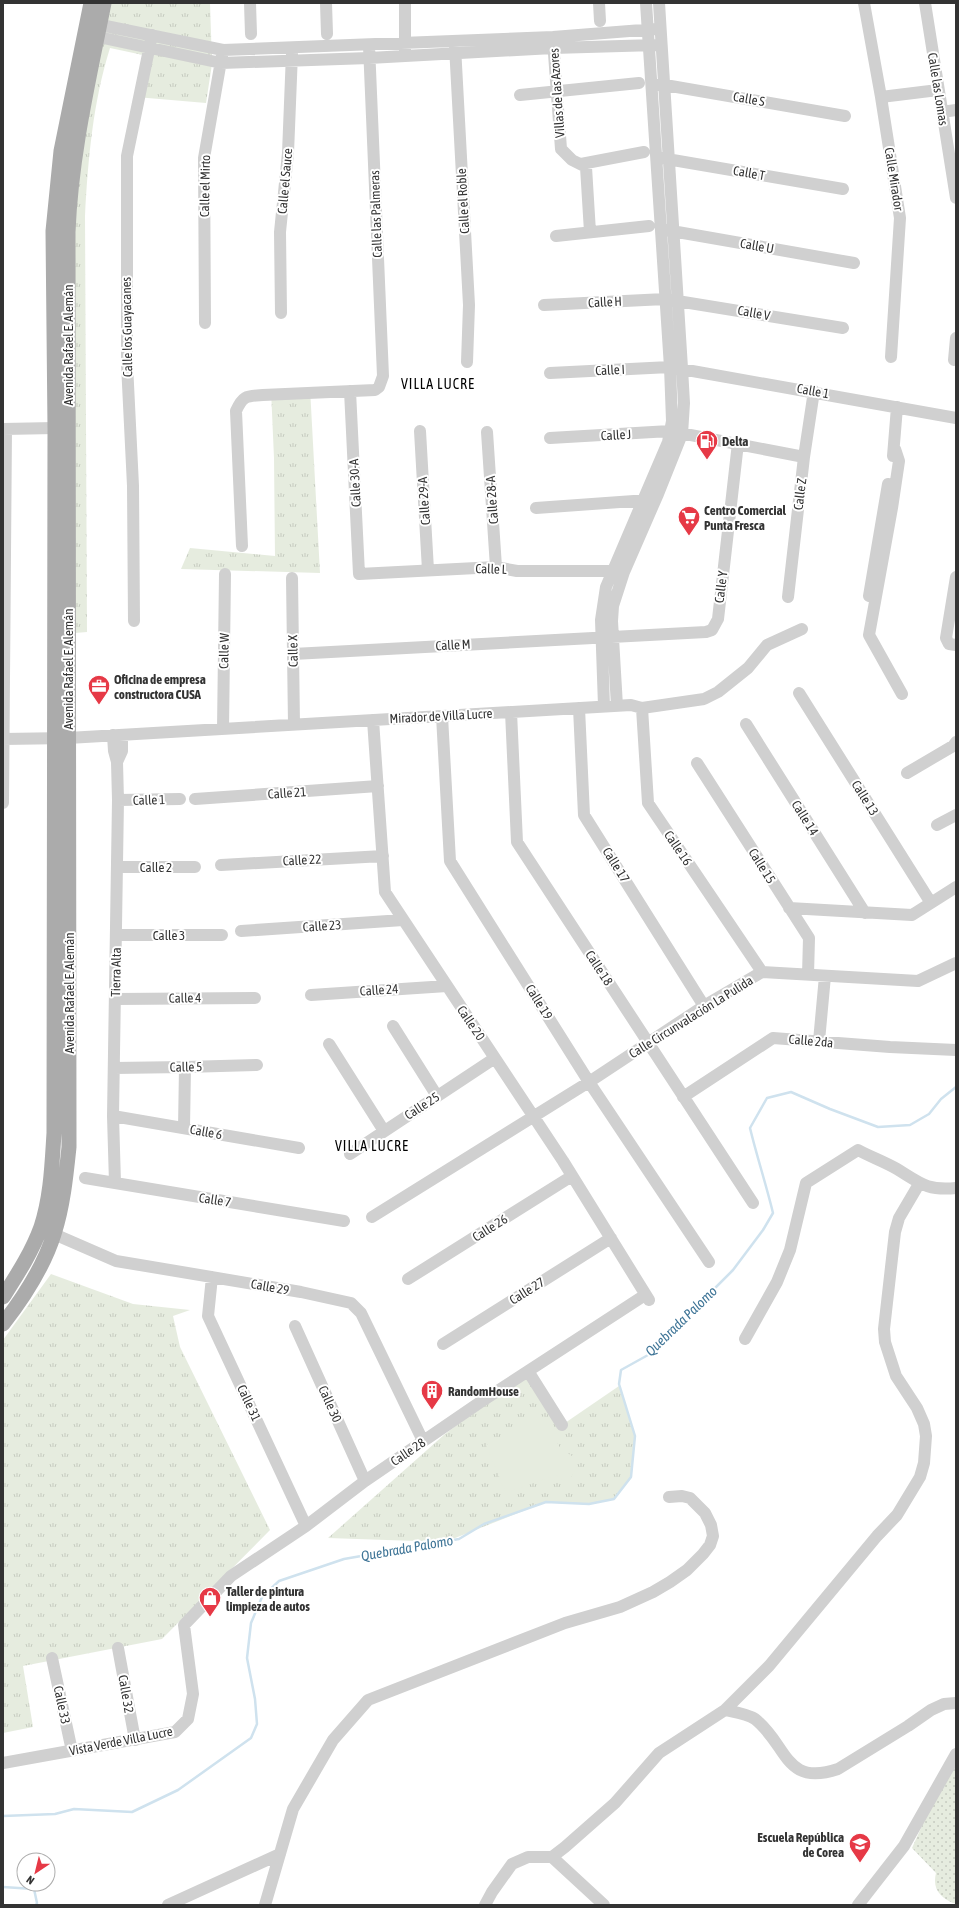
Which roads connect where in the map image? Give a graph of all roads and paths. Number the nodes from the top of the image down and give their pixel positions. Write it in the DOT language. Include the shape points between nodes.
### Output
graph roads {
  1 [pos="91,3"];
  2 [pos="104,3"];
  3 [pos="250,3"];
  4 [pos="326,3"];
  5 [pos="405,3"];
  6 [pos="599,3"];
  7 [pos="646,3"];
  8 [pos="659,3"];
  9 [pos="864,3"];
  10 [pos="925,3"];
  11 [pos="600,21"];
  12 [pos="92,29"];
  13 [pos="660,29"];
  14 [pos="648,30"];
  15 [pos="251,34"];
  16 [pos="327,34"];
  17 [pos="152,35"];
  18 [pos="454,40"];
  19 [pos="405,42"];
  20 [pos="553,42"];
  21 [pos="648,45"];
  22 [pos="662,45"];
  23 [pos="149,48"];
  24 [pos="223,50"];
  25 [pos="369,52"];
  26 [pos="292,54"];
  27 [pos="455,54"];
  28 [pos="405,56"];
  29 [pos="220,63"];
  30 [pos="639,83"];
  31 [pos="652,85"];
  32 [pos="665,85"];
  33 [pos="938,90"];
  34 [pos="557,92"];
  35 [pos="520,95"];
  36 [pos="881,97"];
  37 [pos="956,110"];
  38 [pos="942,112"];
  39 [pos="845,116"];
  40 [pos="644,152"];
  41 [pos="656,157"];
  42 [pos="669,159"];
  43 [pos="581,164"];
  44 [pos="843,189"];
  45 [pos="956,198"];
  46 [pos="655,228"];
  47 [pos="590,232"];
  48 [pos="673,232"];
  49 [pos="556,236"];
  50 [pos="854,263"];
  51 [pos="671,300"];
  52 [pos="544,305"];
  53 [pos="281,313"];
  54 [pos="205,323"];
  55 [pos="843,328"];
  56 [pos="956,338"];
  57 [pos="891,357"];
  58 [pos="954,360"];
  59 [pos="467,362"];
  60 [pos="670,366"];
  61 [pos="682,368"];
  62 [pos="550,373"];
  63 [pos="350,391"];
  64 [pos="814,391"];
  65 [pos="897,407"];
  66 [pos="956,418"];
  67 [pos="55,428"];
  68 [pos="4,429"];
  69 [pos="420,431"];
  70 [pos="487,432"];
  71 [pos="670,432"];
  72 [pos="682,434"];
  73 [pos="550,438"];
  74 [pos="738,443"];
  75 [pos="804,457"];
  76 [pos="643,500"];
  77 [pos="656,500"];
  78 [pos="536,508"];
  79 [pos="242,546"];
  80 [pos="496,567"];
  81 [pos="428,570"];
  82 [pos="618,571"];
  83 [pos="225,574"];
  84 [pos="359,574"];
  85 [pos="956,577"];
  86 [pos="292,578"];
  87 [pos="788,597"];
  88 [pos="134,621"];
  89 [pos="802,629"];
  90 [pos="607,636"];
  91 [pos="952,644"];
  92 [pos="293,654"];
  93 [pos="799,693"];
  94 [pos="902,694"];
  95 [pos="604,706"];
  96 [pos="617,706"];
  97 [pos="579,708"];
  98 [pos="642,708"];
  99 [pos="511,712"];
  100 [pos="442,716"];
  101 [pos="373,720"];
  102 [pos="294,724"];
  103 [pos="746,724"];
  104 [pos="223,729"];
  105 [pos="118,735"];
  106 [pos="62,738"];
  107 [pos="3,739"];
  108 [pos="956,742"];
  109 [pos="696,763"];
  110 [pos="907,773"];
  111 [pos="378,786"];
  112 [pos="180,799"];
  113 [pos="195,799"];
  114 [pos="118,800"];
  115 [pos="3,803"];
  116 [pos="956,815"];
  117 [pos="937,825"];
  118 [pos="383,856"];
  119 [pos="221,865"];
  120 [pos="117,867"];
  121 [pos="195,867"];
  122 [pos="956,887"];
  123 [pos="931,903"];
  124 [pos="789,908"];
  125 [pos="865,913"];
  126 [pos="403,920"];
  127 [pos="241,931"];
  128 [pos="116,935"];
  129 [pos="222,935"];
  130 [pos="956,963"];
  131 [pos="762,972"];
  132 [pos="808,975"];
  133 [pos="825,976"];
  134 [pos="447,986"];
  135 [pos="311,995"];
  136 [pos="255,998"];
  137 [pos="115,999"];
  138 [pos="704,1006"];
  139 [pos="393,1026"];
  140 [pos="819,1041"];
  141 [pos="647,1043"];
  142 [pos="329,1044"];
  143 [pos="956,1050"];
  144 [pos="495,1058"];
  145 [pos="257,1065"];
  146 [pos="185,1067"];
  147 [pos="114,1068"];
  148 [pos="589,1082"];
  149 [pos="437,1096"];
  150 [pos="683,1097"];
  151 [pos="113,1116"];
  152 [pos="534,1117"];
  153 [pos="184,1128"];
  154 [pos="384,1131"];
  155 [pos="299,1148"];
  156 [pos="350,1154"];
  157 [pos="572,1176"];
  158 [pos="85,1178"];
  159 [pos="115,1183"];
  160 [pos="919,1184"];
  161 [pos="956,1188"];
  162 [pos="753,1202"];
  163 [pos="372,1217"];
  164 [pos="344,1222"];
  165 [pos="41,1227"];
  166 [pos="54,1234"];
  167 [pos="610,1238"];
  168 [pos="709,1262"];
  169 [pos="212,1277"];
  170 [pos="408,1279"];
  171 [pos="3,1297"];
  172 [pos="647,1298"];
  173 [pos="3,1324"];
  174 [pos="295,1326"];
  175 [pos="745,1339"];
  176 [pos="443,1344"];
  177 [pos="528,1371"];
  178 [pos="562,1425"];
  179 [pos="423,1441"];
  180 [pos="365,1481"];
  181 [pos="669,1497"];
  182 [pos="306,1526"];
  183 [pos="184,1625"];
  184 [pos="118,1648"];
  185 [pos="52,1658"];
  186 [pos="956,1703"];
  187 [pos="725,1710"];
  188 [pos="135,1740"];
  189 [pos="72,1751"];
  190 [pos="956,1754"];
  191 [pos="3,1763"];
  192 [pos="280,1854"];
  193 [pos="552,1857"];
  194 [pos="168,1905"];
  195 [pos="265,1905"];
  196 [pos="485,1905"];
  197 [pos="604,1905"];
  198 [pos="858,1905"];
  1 -- 12 [label="main road, Avenida Rafael E. Alemán"];
  2 -- 12 [label="main road, Avenida Rafael E. Alemán"];
  3 -- 15 [label="street"];
  4 -- 16 [label="street"];
  5 -- 19 [label="street"];
  6 -- 11 [label="street"];
  7 -- 14 [label="street"];
  8 -- 13 [label="street"];
  9 -- 36 [label="street, Calle Mirador"];
  10 -- 33 [label="street, Calle las Lomas"];
  12 -- 17 [label="street"];
  12 -- 23 [label="street"];
  12 -- 67 [label="main road, Avenida Rafael E. Alemán" via="61,151 56,193"];
  12 -- 106 [label="main road, Avenida Rafael E. Alemán" via="69,194"];
  13 -- 14 [label="street"];
  13 -- 22 [label="street"];
  14 -- 20 [label="street"];
  14 -- 21 [label="street"];
  17 -- 23 [label="street, Calle los Guayacanes"];
  17 -- 24 [label="street"];
  18 -- 19 [label="street"];
  18 -- 20 [label="street"];
  18 -- 27 [label="street, Calle el Roble"];
  19 -- 25 [label="street"];
  19 -- 28 [label="street"];
  20 -- 21 [label="street"];
  20 -- 27 [label="street"];
  20 -- 34 [label="street, Villas de las Azores"];
  21 -- 22 [label="street"];
  21 -- 31 [label="street"];
  22 -- 32 [label="street"];
  23 -- 29 [label="street"];
  23 -- 88 [label="street, Calle los Guayacanes" via="127,156 128,364"];
  24 -- 26 [label="street"];
  24 -- 29 [label="street, Calle el Mirto"];
  25 -- 26 [label="street"];
  25 -- 28 [label="street"];
  25 -- 63 [label="street, Calle las Palmeras" via="383,376 382,382 374,390"];
  26 -- 29 [label="street"];
  26 -- 53 [label="street, Calle el Sauce" via="288,153 280,232"];
  27 -- 28 [label="street"];
  27 -- 59 [label="street, Calle el Roble" via="469,305"];
  29 -- 54 [label="street, Calle el Mirto" via="204,158"];
  30 -- 34 [label="street"];
  31 -- 32 [label="street, Calle S"];
  31 -- 41 [label="street"];
  32 -- 39 [label="street, Calle S"];
  32 -- 42 [label="street"];
  33 -- 36 [label="street"];
  33 -- 38 [label="street, Calle las Lomas"];
  34 -- 35 [label="street"];
  34 -- 43 [label="street, Villas de las Azores" via="561,149 572,160"];
  36 -- 57 [label="street, Calle Mirador" via="900,218"];
  37 -- 38 [label="street"];
  38 -- 45 [label="street, Calle las Lomas"];
  40 -- 43 [label="street"];
  41 -- 42 [label="street, Calle T"];
  41 -- 46 [label="street"];
  42 -- 44 [label="street, Calle T"];
  42 -- 48 [label="street"];
  43 -- 47 [label="street" via="586,167"];
  46 -- 47 [label="street, Calle U"];
  46 -- 48 [label="street, Calle U"];
  46 -- 51 [label="street"];
  47 -- 49 [label="street, Calle U"];
  48 -- 50 [label="street, Calle U"];
  48 -- 51 [label="street"];
  51 -- 52 [label="street, Calle H"];
  51 -- 55 [label="street, Calle V"];
  51 -- 60 [label="street"];
  51 -- 61 [label="street"];
  56 -- 58 [label="street"];
  60 -- 61 [label="street, Calle 1"];
  60 -- 62 [label="street, Calle I"];
  60 -- 71 [label="street"];
  61 -- 64 [label="street, Calle 1"];
  61 -- 72 [label="street"];
  63 -- 79 [label="street" via="248,396 243,399 236,411"];
  63 -- 84 [label="street, Calle 30-A"];
  64 -- 65 [label="street, Calle 1"];
  64 -- 75 [label="street, Calle Z"];
  65 -- 66 [label="street, Calle 1"];
  65 -- 94 [label="street" via="891,487 869,635"];
  67 -- 68 [label="street"];
  67 -- 106 [label="main road, Avenida Rafael E. Alemán"];
  68 -- 107 [label="street"];
  69 -- 81 [label="street, Calle 29-A"];
  70 -- 80 [label="street, Calle 28-A"];
  71 -- 72 [label="street, Calle J"];
  71 -- 73 [label="street, Calle J"];
  71 -- 76 [label="street"];
  72 -- 74 [label="street, Calle J"];
  72 -- 77 [label="street"];
  74 -- 75 [label="street, Calle J"];
  74 -- 90 [label="street, Calle Y" via="718,619 715,626 706,632"];
  75 -- 87 [label="street, Calle Z"];
  76 -- 77 [label="street"];
  76 -- 78 [label="street"];
  76 -- 82 [label="street"];
  77 -- 82 [label="street"];
  80 -- 81 [label="street, Calle L"];
  80 -- 82 [label="street, Calle L" via="517,571"];
  81 -- 84 [label="street, Calle L"];
  82 -- 90 [label="street" via="608,605"];
  83 -- 104 [label="street, Calle W"];
  85 -- 91 [label="street" via="946,638"];
  86 -- 92 [label="street, Calle X"];
  89 -- 98 [label="street, Mirador de Villa Lucre" via="767,645 748,668 718,692 704,699"];
  90 -- 92 [label="street, Calle M"];
  90 -- 95 [label="street"];
  90 -- 96 [label="street"];
  92 -- 102 [label="street, Calle X"];
  93 -- 123 [label="street, Calle 13"];
  95 -- 96 [label="street, Mirador de Villa Lucre"];
  95 -- 97 [label="street, Mirador de Villa Lucre"];
  96 -- 98 [label="street, Mirador de Villa Lucre" via="631,705"];
  97 -- 99 [label="street, Mirador de Villa Lucre"];
  97 -- 138 [label="street, Calle 17" via="584,815"];
  98 -- 131 [label="street, Calle 16" via="648,803"];
  99 -- 100 [label="street, Mirador de Villa Lucre"];
  99 -- 141 [label="street, Calle 18" via="517,842"];
  100 -- 101 [label="street, Mirador de Villa Lucre"];
  100 -- 148 [label="street, Calle 19" via="450,861"];
  101 -- 102 [label="street, Mirador de Villa Lucre"];
  101 -- 111 [label="street, Calle 20"];
  102 -- 104 [label="street, Mirador de Villa Lucre"];
  103 -- 125 [label="street, Calle 14"];
  104 -- 105 [label="street, Mirador de Villa Lucre"];
  105 -- 106 [label="street, Mirador de Villa Lucre"];
  105 -- 114 [label="street, Tierra Alta" via="114,751 117,762"];
  106 -- 107 [label="street, Mirador de Villa Lucre"];
  106 -- 165 [label="main road, Avenida Rafael E. Alemán" via="54,1133 49,1192"];
  106 -- 166 [label="main road, Avenida Rafael E. Alemán" via="69,1147 64,1196"];
  107 -- 115 [label="street"];
  108 -- 110 [label="street"];
  109 -- 124 [label="street, Calle 15"];
  111 -- 113 [label="street, Calle 21"];
  111 -- 118 [label="street, Calle 20"];
  112 -- 114 [label="street, Calle 1"];
  114 -- 120 [label="street, Tierra Alta"];
  116 -- 117 [label="street"];
  118 -- 119 [label="street, Calle 22"];
  118 -- 126 [label="street, Calle 20" via="385,892"];
  120 -- 121 [label="street, Calle 2"];
  120 -- 128 [label="street, Tierra Alta"];
  122 -- 123 [label="street"];
  123 -- 125 [label="street" via="912,915"];
  124 -- 125 [label="street"];
  124 -- 132 [label="street, Calle 15" via="809,938"];
  126 -- 127 [label="street, Calle 23"];
  126 -- 134 [label="street, Calle 20"];
  128 -- 129 [label="street, Calle 3"];
  128 -- 137 [label="street, Tierra Alta"];
  130 -- 133 [label="street, Calle Circunvalación La Pulida" via="918,981"];
  131 -- 132 [label="street, Calle Circunvalación La Pulida"];
  131 -- 138 [label="street, Calle Circunvalación La Pulida"];
  132 -- 133 [label="street, Calle Circunvalación La Pulida"];
  133 -- 140 [label="street"];
  134 -- 135 [label="street, Calle 24"];
  134 -- 144 [label="street, Calle 20"];
  136 -- 137 [label="street, Calle 4"];
  137 -- 147 [label="street, Tierra Alta"];
  138 -- 141 [label="street, Calle Circunvalación La Pulida"];
  139 -- 149 [label="street"];
  140 -- 143 [label="street, Calle 2da"];
  140 -- 150 [label="street, Calle 2da" via="773,1038"];
  141 -- 148 [label="street, Calle Circunvalación La Pulida"];
  141 -- 150 [label="street, Calle 18"];
  142 -- 154 [label="street"];
  144 -- 149 [label="street, Calle 25"];
  144 -- 152 [label="street, Calle 20"];
  145 -- 146 [label="street, Calle 5"];
  146 -- 147 [label="street, Calle 5"];
  146 -- 153 [label="street"];
  147 -- 151 [label="street, Tierra Alta"];
  148 -- 152 [label="street, Calle Circunvalación La Pulida"];
  148 -- 168 [label="street, Calle 19"];
  149 -- 154 [label="street, Calle 25"];
  150 -- 162 [label="street, Calle 18"];
  151 -- 153 [label="street, Calle 6"];
  151 -- 159 [label="street, Tierra Alta"];
  152 -- 157 [label="street, Calle 20"];
  152 -- 163 [label="street, Calle Circunvalación La Pulida"];
  153 -- 155 [label="street, Calle 6"];
  154 -- 156 [label="street, Calle 25"];
  157 -- 167 [label="street, Calle 20"];
  157 -- 170 [label="street, Calle 26"];
  158 -- 159 [label="street, Calle 7"];
  159 -- 164 [label="street, Calle 7"];
  160 -- 161 [label="street" via="939,1190"];
  160 -- 175 [label="street" via="896,1168 858,1150 806,1183 790,1250"];
  160 -- 187 [label="street" via="899,1218 895,1232 884,1329 896,1376 917,1408 924,1424 925,1453 920,1477 897,1516 877,1536 769,1666"];
  165 -- 166 [label="street, Calle 29"];
  165 -- 171 [label="main road, Avenida Rafael E. Alemán" via="21,1269"];
  166 -- 169 [label="street, Calle 29" via="116,1261"];
  166 -- 173 [label="main road, Avenida Rafael E. Alemán" via="35,1277"];
  167 -- 172 [label="street, Calle 20"];
  167 -- 176 [label="street, Calle 27"];
  169 -- 179 [label="street, Calle 29" via="351,1303 361,1313"];
  169 -- 182 [label="street, Calle 31" via="208,1316"];
  172 -- 177 [label="street, Calle 28"];
  174 -- 180 [label="street, Calle 30"];
  177 -- 178 [label="street"];
  177 -- 179 [label="street, Calle 28"];
  179 -- 180 [label="street, Calle 28"];
  180 -- 182 [label="street, Calle 28"];
  181 -- 192 [label="street" via="690,1498 705,1513 711,1525 713,1536 710,1545 687,1570 653,1592 620,1607 565,1623 368,1700 333,1740 292,1809"];
  182 -- 183 [label="street, Calle 28" via="232,1576"];
  183 -- 188 [label="street, Vista Verde Villa Lucre" via="193,1694 188,1719 175,1732"];
  184 -- 188 [label="street, Calle 32"];
  185 -- 189 [label="street, Calle 33"];
  186 -- 187 [label="street" via="944,1704 931,1710 838,1768 826,1773 811,1774 799,1771 754,1718"];
  187 -- 193 [label="street" via="659,1753 615,1802"];
  188 -- 189 [label="street, Vista Verde Villa Lucre"];
  189 -- 191 [label="street, Vista Verde Villa Lucre"];
  190 -- 198 [label="street" via="904,1846"];
  192 -- 194 [label="street"];
  192 -- 195 [label="street"];
  193 -- 196 [label="street" via="528,1857 512,1864"];
  193 -- 197 [label="street"];
}
